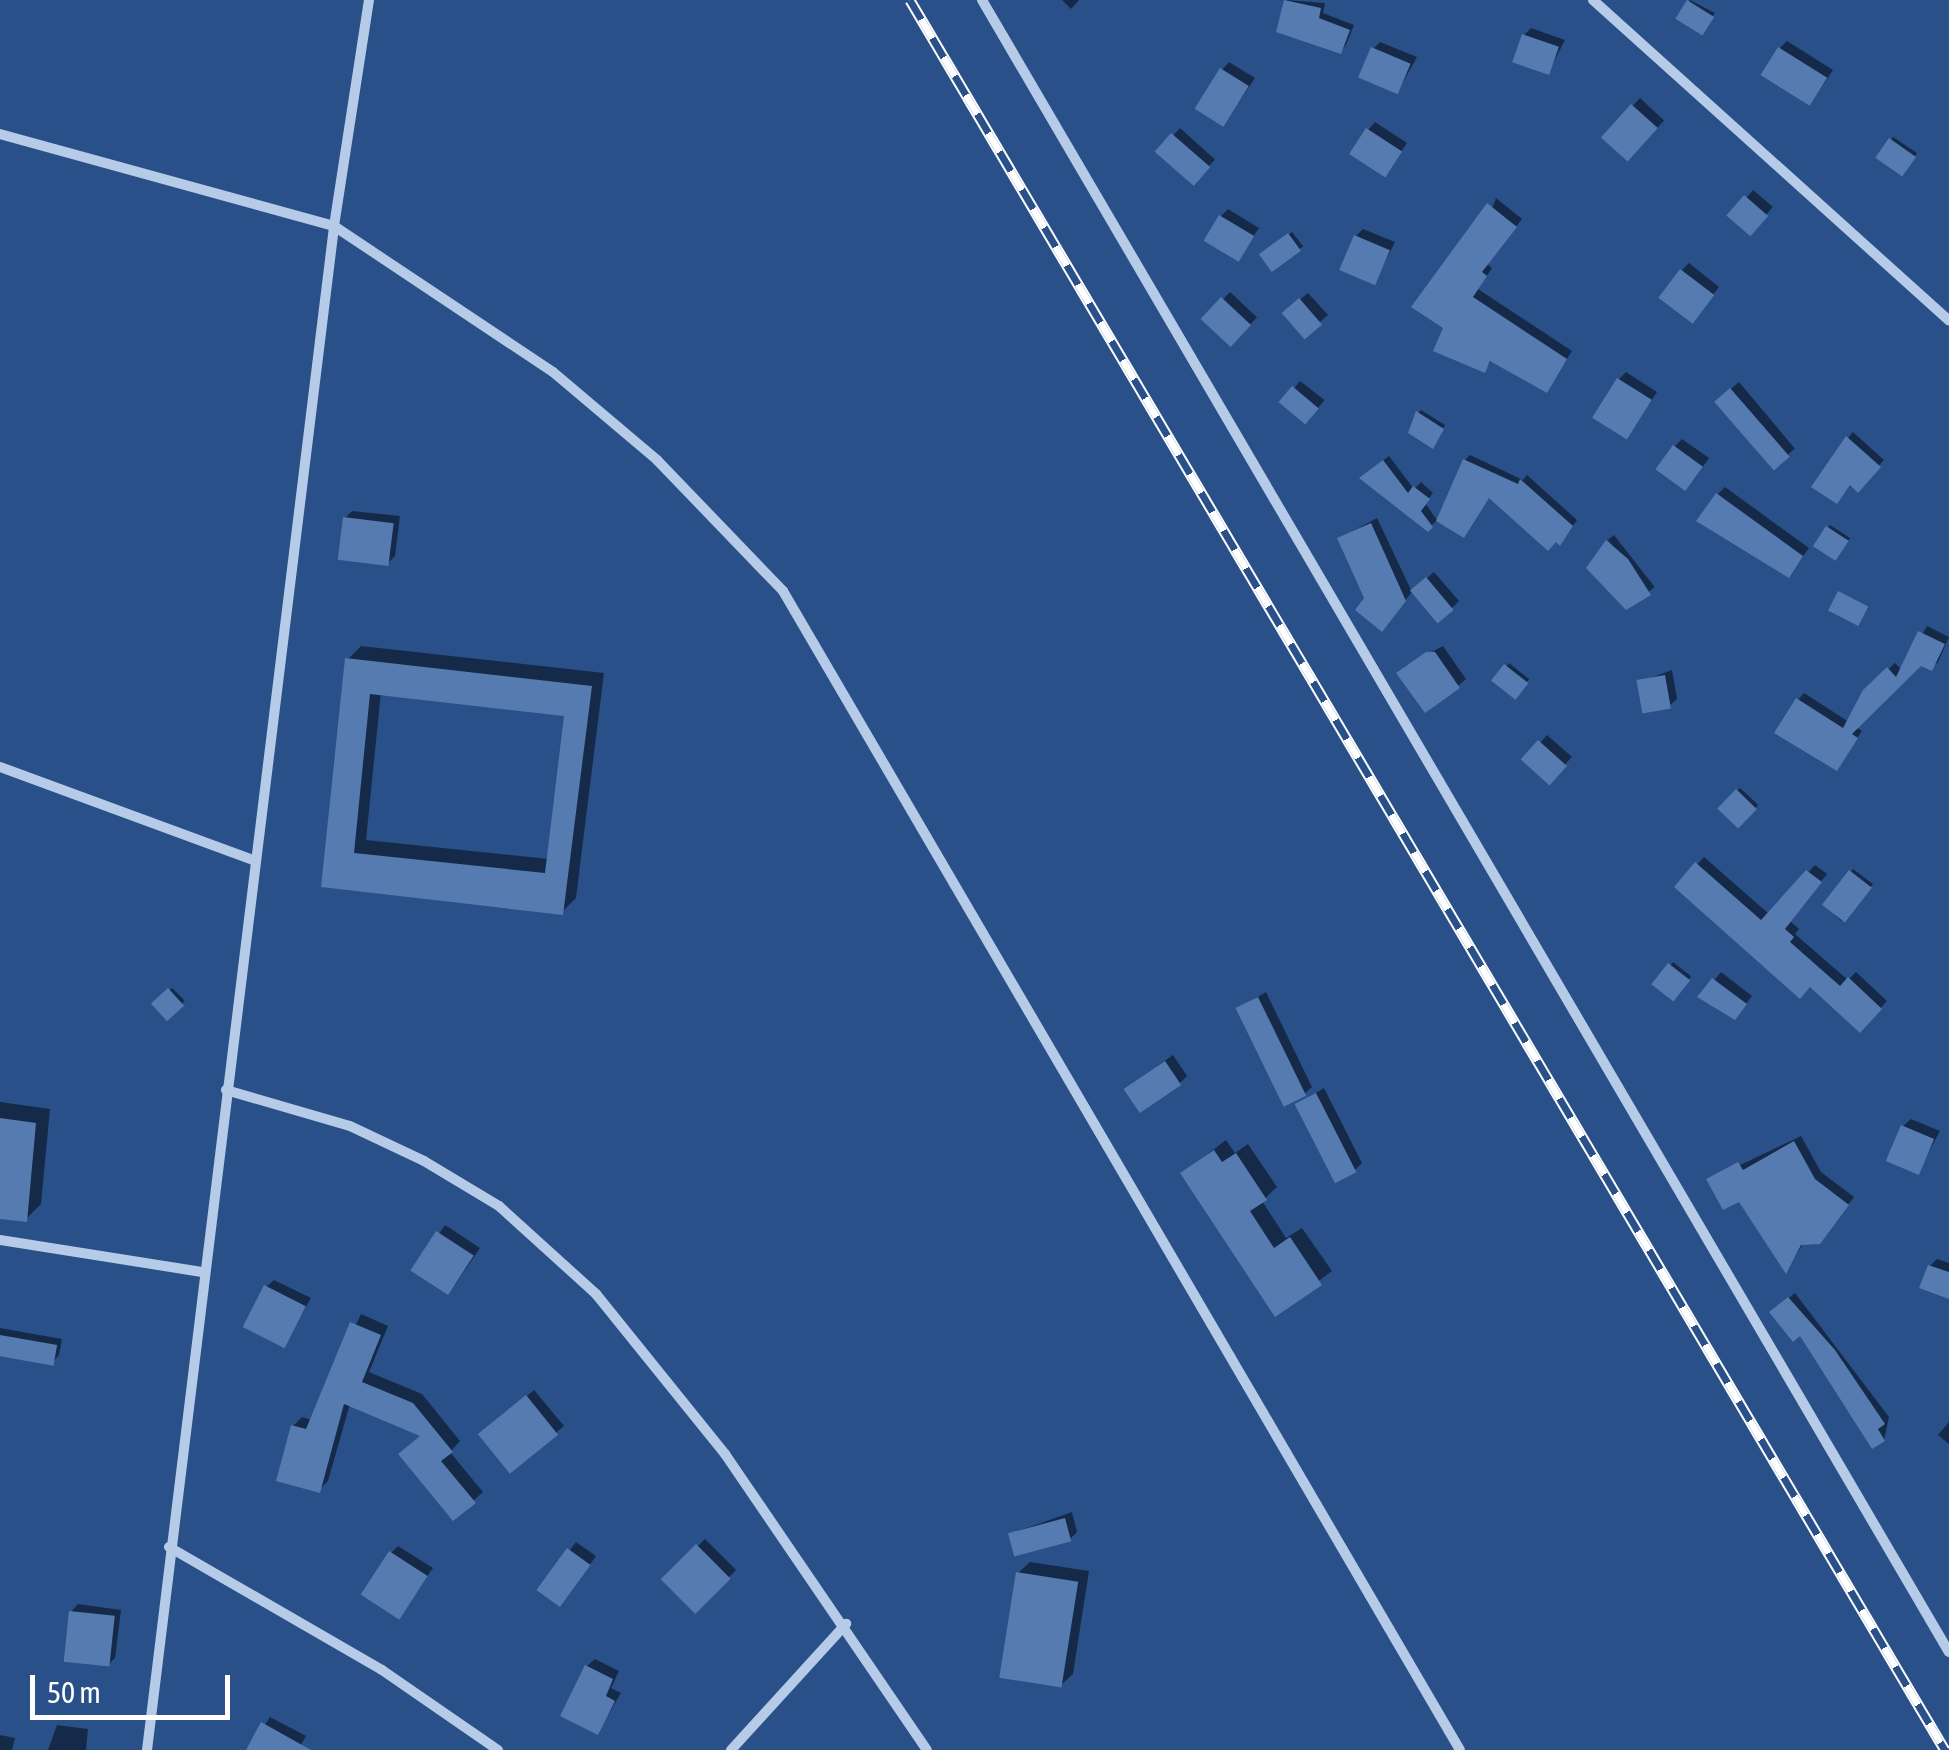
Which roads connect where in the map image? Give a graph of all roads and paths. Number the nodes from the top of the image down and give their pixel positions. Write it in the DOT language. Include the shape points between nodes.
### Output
graph roads {
  1 [pos="369,0"];
  2 [pos="982,0"];
  3 [pos="1594,0"];
  4 [pos="0,134"];
  5 [pos="334,226"];
  6 [pos="1949,321"];
  7 [pos="0,767"];
  8 [pos="255,861"];
  9 [pos="226,1090"];
  10 [pos="0,1240"];
  11 [pos="204,1272"];
  12 [pos="169,1547"];
  13 [pos="846,1624"];
  14 [pos="1949,1652"];
  15 [pos="147,1750"];
  16 [pos="498,1750"];
  17 [pos="730,1750"];
  18 [pos="927,1750"];
  19 [pos="1460,1750"];
  1 -- 5 [label="street"];
  2 -- 14 [label="street"];
  3 -- 6 [label="street"];
  4 -- 5 [label="street"];
  5 -- 8 [label="street"];
  5 -- 19 [label="street" via="553,372 657,460 783,591"];
  7 -- 8 [label="street"];
  8 -- 9 [label="street"];
  9 -- 11 [label="street"];
  9 -- 13 [label="street" via="350,1126 499,1206 596,1294 726,1454"];
  10 -- 11 [label="street"];
  11 -- 12 [label="street"];
  12 -- 15 [label="street"];
  12 -- 16 [label="street" via="382,1670"];
  13 -- 17 [label="street"];
  13 -- 18 [label="street"];
}
